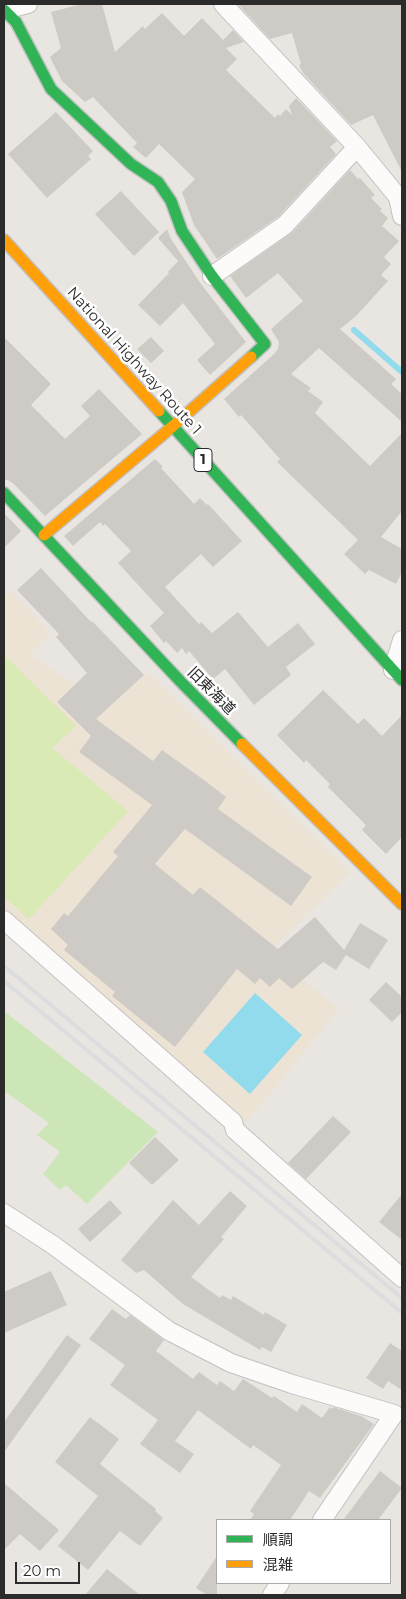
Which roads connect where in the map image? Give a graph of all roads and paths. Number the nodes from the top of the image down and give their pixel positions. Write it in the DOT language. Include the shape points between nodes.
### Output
graph roads {
  1 [pos="28,4"];
  2 [pos="223,4"];
  3 [pos="4,10"];
  4 [pos="356,147"];
  5 [pos="402,216"];
  6 [pos="4,240"];
  7 [pos="212,276"];
  8 [pos="173,426"];
  9 [pos="4,493"];
  10 [pos="44,536"];
  11 [pos="402,640"];
  12 [pos="397,675"];
  13 [pos="402,904"];
  14 [pos="4,920"];
  15 [pos="4,1212"];
  16 [pos="402,1278"];
  17 [pos="400,1411"];
  18 [pos="323,1519"];
  19 [pos="279,1584"];
  20 [pos="272,1595"];
  1 -- 3 [label="street"];
  2 -- 4 [label="street"];
  3 -- 7 [label="main road" via="16,22 51,89 131,164 158,182 171,201 182,232"];
  4 -- 5 [label="street" via="398,197"];
  4 -- 7 [label="street" via="285,225"];
  6 -- 8 [label="main road, National Highway Route 1 / 1"];
  7 -- 8 [label="main road" via="265,344"];
  8 -- 10 [label="main road"];
  8 -- 12 [label="main road, National Highway Route 1 / 1"];
  9 -- 10 [label="main road, 旧東海道"];
  10 -- 13 [label="main road, 旧東海道" via="180,681"];
  11 -- 12 [label="street"];
  14 -- 16 [label="street" via="233,1122 235,1130"];
  15 -- 17 [label="street" via="168,1332 231,1363 292,1384"];
  17 -- 18 [label="street"];
  19 -- 20 [label="street"];
}
